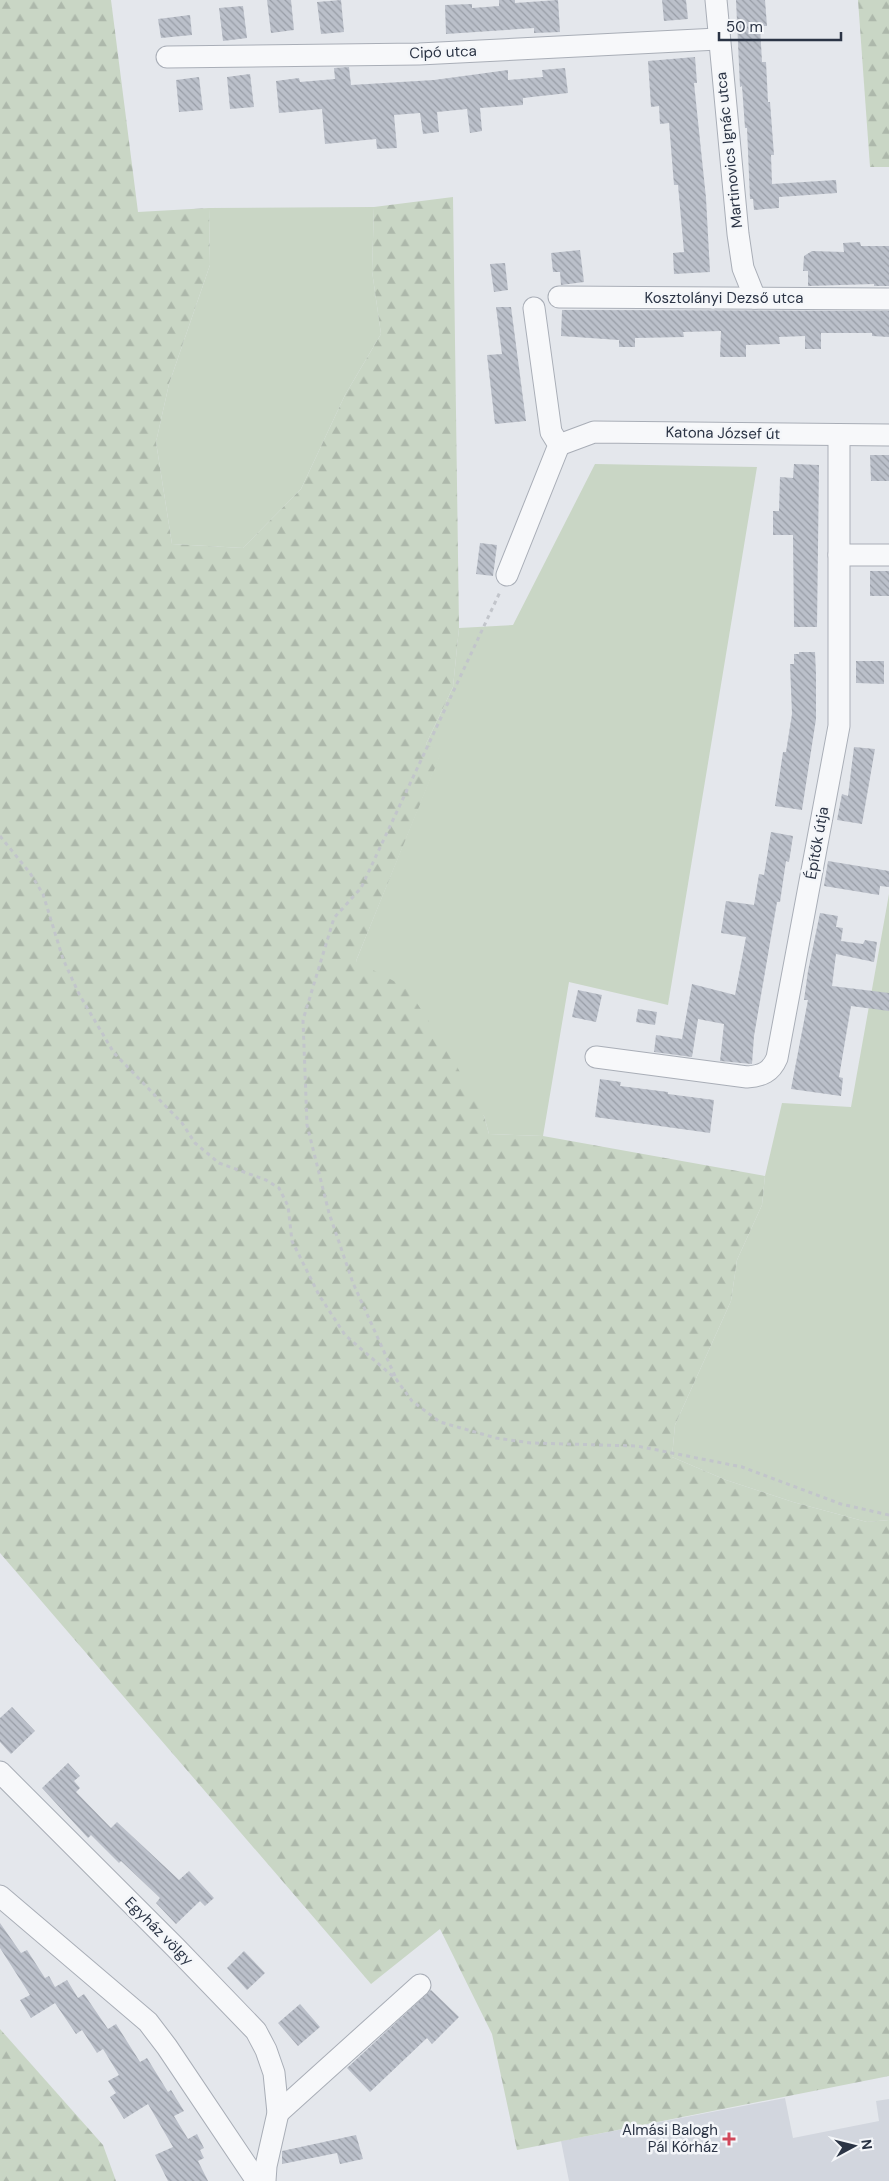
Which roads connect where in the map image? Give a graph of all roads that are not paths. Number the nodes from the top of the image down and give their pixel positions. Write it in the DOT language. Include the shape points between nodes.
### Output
graph roads {
  1 [pos="716,0"];
  2 [pos="718,39"];
  3 [pos="167,57"];
  4 [pos="559,297"];
  5 [pos="755,298"];
  6 [pos="889,299"];
  7 [pos="534,308"];
  8 [pos="839,435"];
  9 [pos="889,435"];
  10 [pos="559,446"];
  11 [pos="839,555"];
  12 [pos="889,555"];
  13 [pos="507,575"];
  14 [pos="596,1056"];
  15 [pos="0,1772"];
  16 [pos="0,1896"];
  17 [pos="420,1985"];
  18 [pos="278,2113"];
  19 [pos="257,2181"];
  20 [pos="265,2181"];
  1 -- 2 [label="street, Martinovics Ignác utca"];
  2 -- 3 [label="street, Cipó utca" via="419,54"];
  2 -- 5 [label="street, Martinovics Ignác utca" via="738,234 743,268"];
  4 -- 5 [label="street, Kosztolányi Dezső utca"];
  5 -- 6 [label="street, Kosztolányi Dezső utca"];
  7 -- 10 [label="street" via="551,432"];
  8 -- 9 [label="street, Katona József út"];
  8 -- 10 [label="street, Katona József út" via="594,432"];
  8 -- 11 [label="street, Építők útja"];
  10 -- 13 [label="street"];
  11 -- 12 [label="street"];
  11 -- 14 [label="street, Építők útja" via="838,726 773,1067 757,1076 747,1077"];
  15 -- 18 [label="street, Egyház völgy" via="256,2031 274,2073"];
  16 -- 19 [label="street" via="148,2022"];
  17 -- 18 [label="street"];
  18 -- 20 [label="street, Egyház völgy"];
}
